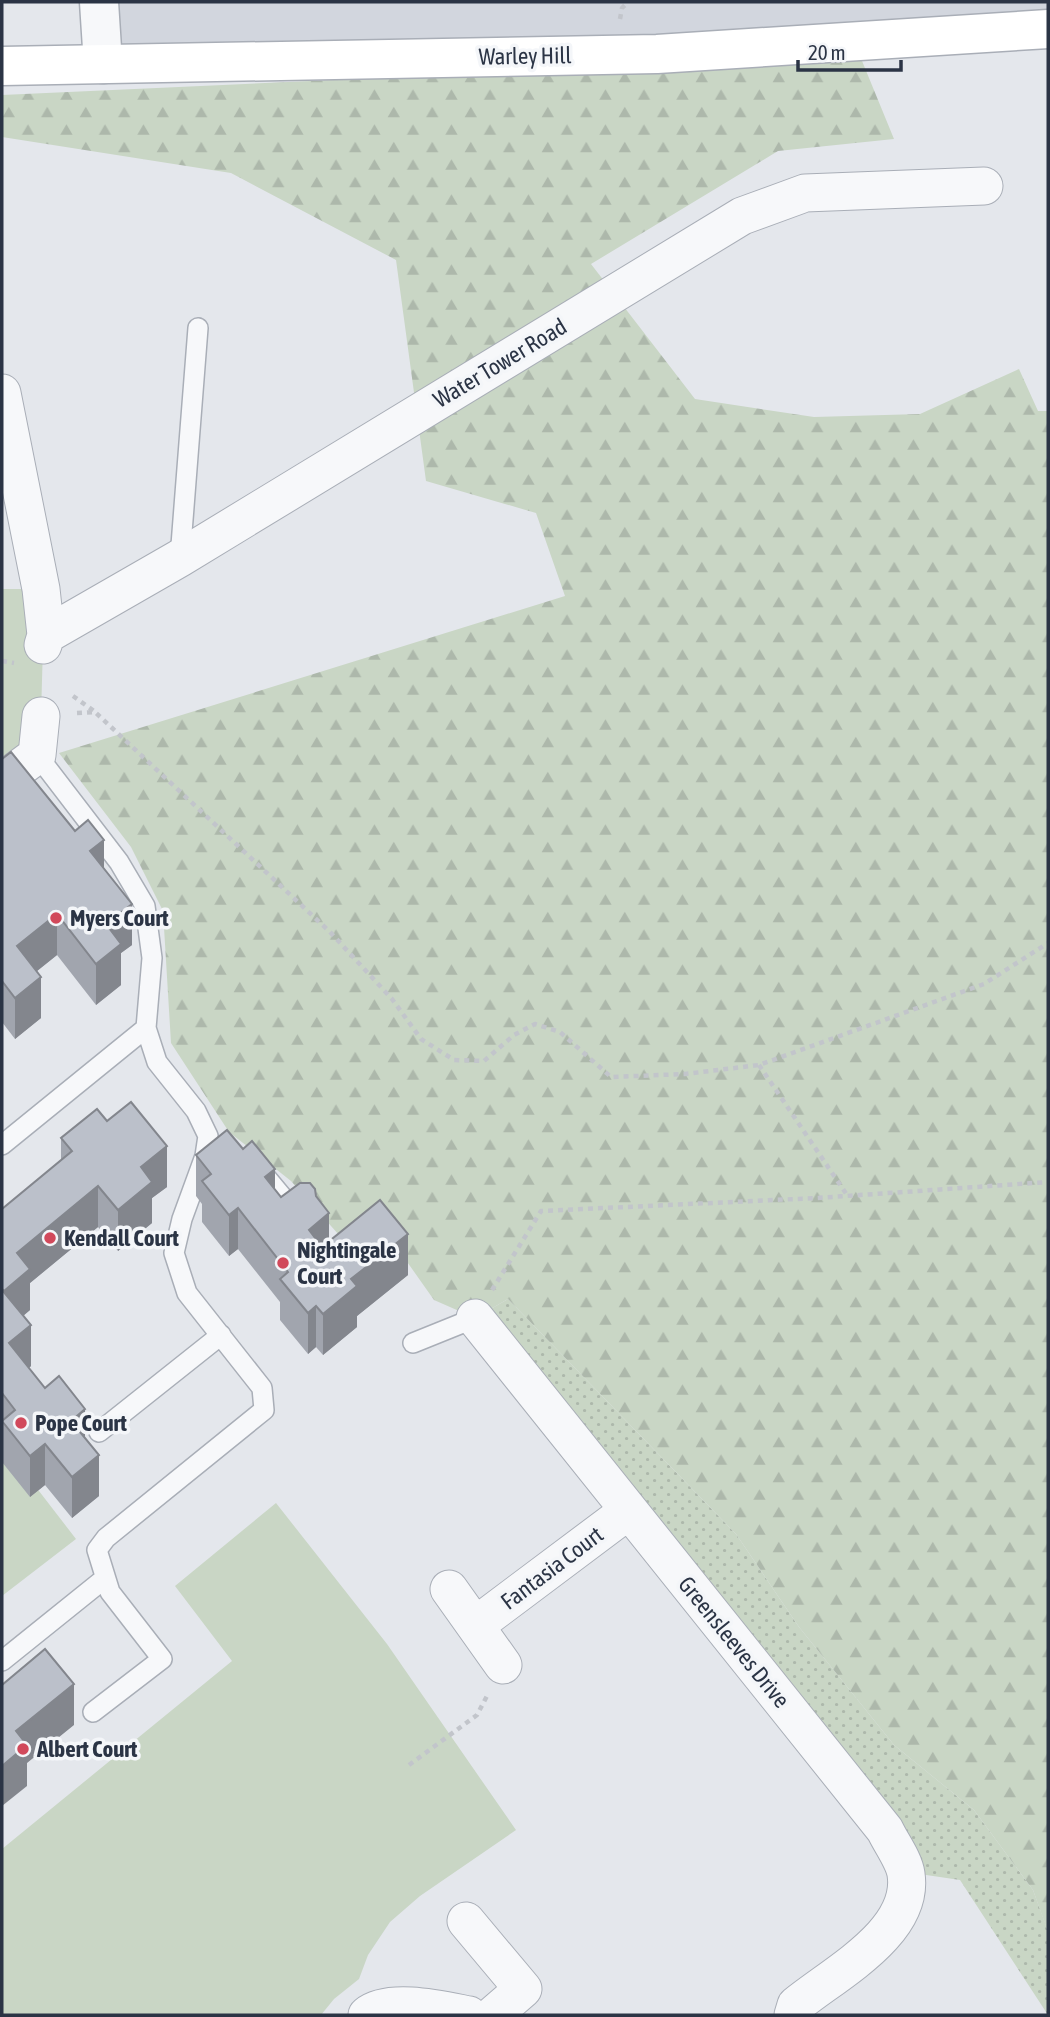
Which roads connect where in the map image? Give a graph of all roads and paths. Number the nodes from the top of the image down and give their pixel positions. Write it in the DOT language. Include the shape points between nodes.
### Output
graph roads {
  1 [pos="99,2"];
  2 [pos="1048,29"];
  3 [pos="103,64"];
  4 [pos="2,66"];
  5 [pos="984,186"];
  6 [pos="198,328"];
  7 [pos="2,393"];
  8 [pos="180,558"];
  9 [pos="41,716"];
  10 [pos="37,755"];
  11 [pos="2,782"];
  12 [pos="1048,943"];
  13 [pos="146,1028"];
  14 [pos="759,1065"];
  15 [pos="2,1145"];
  16 [pos="251,1159"];
  17 [pos="1048,1182"];
  18 [pos="848,1195"];
  19 [pos="285,1200"];
  20 [pos="475,1318"];
  21 [pos="221,1335"];
  22 [pos="413,1343"];
  23 [pos="99,1432"];
  24 [pos="628,1511"];
  25 [pos="104,1579"];
  26 [pos="449,1589"];
  27 [pos="476,1625"];
  28 [pos="2,1661"];
  29 [pos="503,1665"];
  30 [pos="93,1712"];
  31 [pos="409,1765"];
  32 [pos="466,1921"];
  33 [pos="367,2015"];
  34 [pos="469,2015"];
  35 [pos="493,2015"];
  36 [pos="793,2015"];
  1 -- 3 [label="street"];
  2 -- 3 [label="main road, Warley Hill" via="657,54"];
  3 -- 4 [label="main road, Warley Hill"];
  5 -- 8 [label="street, Water Tower Road" via="804,193 742,216"];
  6 -- 8 [label="lane"];
  7 -- 8 [label="street, Water Tower Road" via="41,589 45,640"];
  9 -- 10 [label="street"];
  9 -- 14 [label="path" via="95,712 330,932 393,999 421,1039 454,1060 484,1061 535,1024 560,1032 611,1077"];
  10 -- 11 [label="street"];
  10 -- 13 [label="lane" via="119,862 145,906 152,958"];
  12 -- 14 [label="path" via="984,984"];
  13 -- 15 [label="lane"];
  13 -- 21 [label="lane" via="157,1062 196,1111 215,1155 182,1219 174,1253 187,1293"];
  14 -- 18 [label="path"];
  16 -- 19 [label="lane"];
  17 -- 18 [label="path"];
  18 -- 20 [label="path" via="541,1211"];
  20 -- 22 [label="lane"];
  20 -- 24 [label="street, Greensleeves Drive"];
  21 -- 23 [label="lane"];
  21 -- 25 [label="lane" via="262,1388 264,1410 106,1538 97,1550"];
  24 -- 27 [label="street, Fantasia Court"];
  24 -- 36 [label="street, Greensleeves Drive" via="885,1830 906,1872 907,1897 899,1918 859,1957 796,2005"];
  25 -- 28 [label="lane"];
  25 -- 30 [label="lane" via="162,1659"];
  26 -- 27 [label="street"];
  27 -- 29 [label="street"];
  29 -- 31 [label="path" via="477,1715"];
  32 -- 35 [label="street" via="523,1989"];
  33 -- 34 [label="street" via="405,2006"];
}
